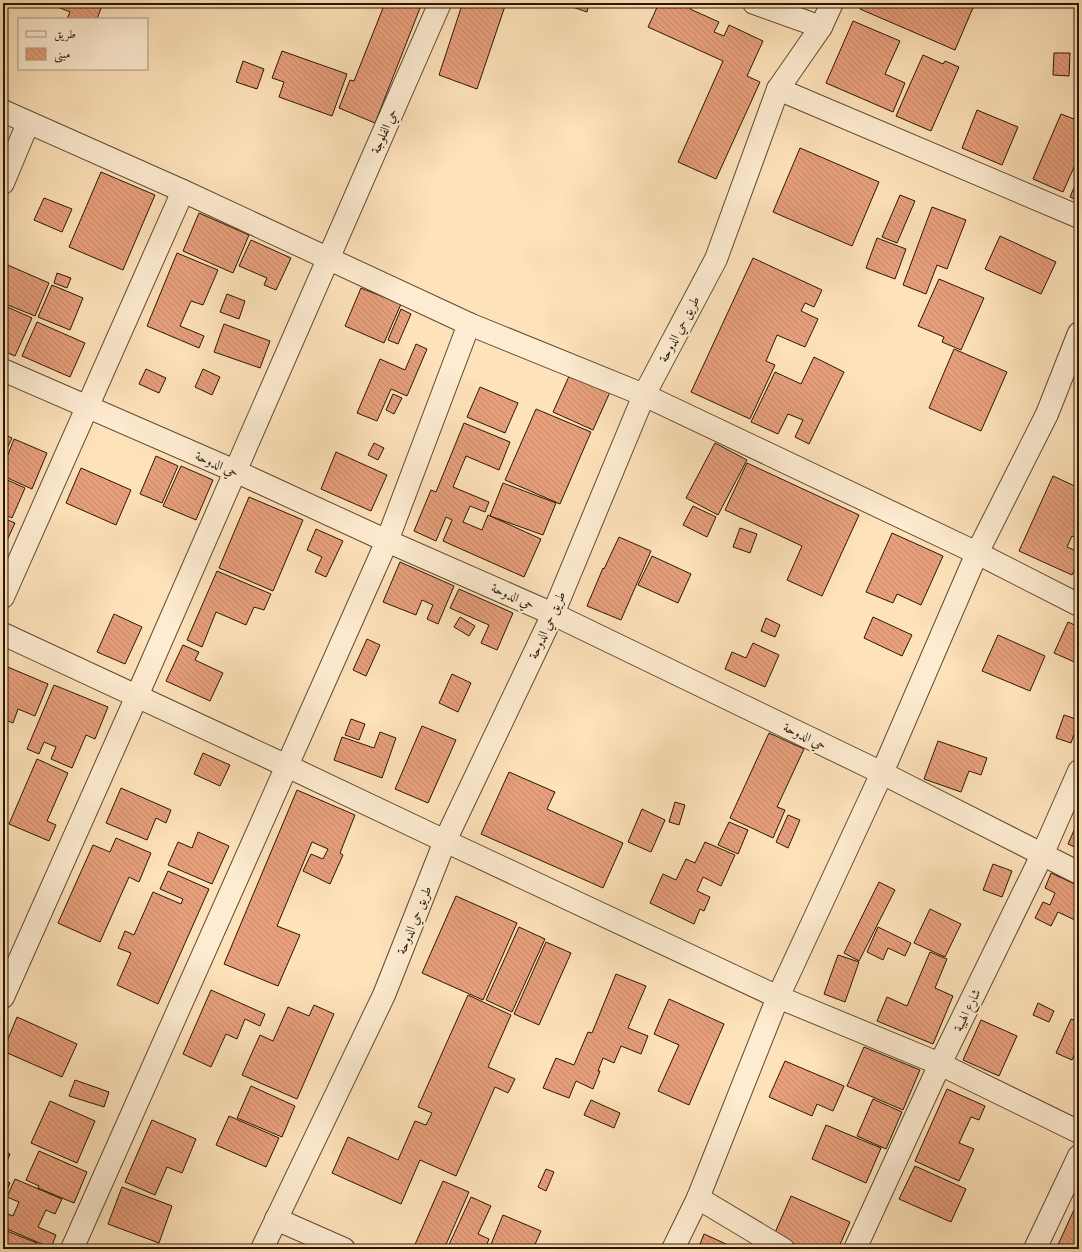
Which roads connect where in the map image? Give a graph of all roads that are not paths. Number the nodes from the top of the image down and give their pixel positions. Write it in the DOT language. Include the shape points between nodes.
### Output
graph roads {
  1 [pos="440,3"];
  2 [pos="754,3"];
  3 [pos="832,3"];
  4 [pos="821,27"];
  5 [pos="778,90"];
  6 [pos="3,111"];
  7 [pos="28,123"];
  8 [pos="3,183"];
  9 [pos="183,191"];
  10 [pos="1079,217"];
  11 [pos="328,258"];
  12 [pos="469,324"];
  13 [pos="1079,333"];
  14 [pos="3,370"];
  15 [pos="644,395"];
  16 [pos="87,407"];
  17 [pos="235,471"];
  18 [pos="387,540"];
  19 [pos="978,553"];
  20 [pos="3,597"];
  21 [pos="1079,605"];
  22 [pos="553,614"];
  23 [pos="3,634"];
  24 [pos="136,696"];
  25 [pos="287,766"];
  26 [pos="1079,771"];
  27 [pos="882,773"];
  28 [pos="445,841"];
  29 [pos="1042,855"];
  30 [pos="1079,873"];
  31 [pos="3,997"];
  32 [pos="778,997"];
  33 [pos="940,1064"];
  34 [pos="1079,1132"];
  35 [pos="1079,1156"];
  36 [pos="698,1198"];
  37 [pos="276,1220"];
  38 [pos="72,1249"];
  39 [pos="262,1249"];
  40 [pos="344,1249"];
  41 [pos="673,1249"];
  42 [pos="783,1249"];
  43 [pos="855,1249"];
  44 [pos="1035,1249"];
  1 -- 11 [label="street, حي الفلوجة"];
  2 -- 4 [label="street"];
  3 -- 4 [label="street, طريق حي الدوحة"];
  4 -- 5 [label="street, طريق حي الدوحة"];
  5 -- 10 [label="street"];
  5 -- 15 [label="street, طريق حي الدوحة" via="716,259"];
  6 -- 7 [label="street"];
  7 -- 8 [label="street"];
  7 -- 9 [label="street"];
  9 -- 11 [label="street"];
  9 -- 16 [label="street"];
  11 -- 12 [label="street"];
  11 -- 17 [label="street, حي الفلوجة"];
  12 -- 15 [label="street"];
  12 -- 18 [label="street"];
  13 -- 19 [label="street" via="1047,414"];
  14 -- 16 [label="street, حي الدوحة"];
  15 -- 19 [label="street"];
  15 -- 22 [label="street, طريق حي الدوحة"];
  16 -- 17 [label="street, حي الدوحة"];
  16 -- 20 [label="street"];
  17 -- 18 [label="street, حي الدوحة"];
  17 -- 24 [label="street, حي الفلوجة"];
  18 -- 22 [label="street, حي الدوحة"];
  18 -- 25 [label="street"];
  19 -- 21 [label="street"];
  19 -- 27 [label="street"];
  22 -- 27 [label="street, حي الدوحة"];
  22 -- 28 [label="street, طريق حي الدوحة"];
  23 -- 24 [label="street"];
  24 -- 25 [label="street"];
  24 -- 31 [label="street, حي الفلوجة"];
  25 -- 28 [label="street"];
  25 -- 38 [label="street"];
  26 -- 29 [label="street, شارع الهيبة"];
  27 -- 29 [label="street, حي الدوحة"];
  27 -- 32 [label="street"];
  28 -- 32 [label="street"];
  28 -- 37 [label="street, طريق حي الدوحة" via="384,995"];
  29 -- 30 [label="street, حي الدوحة"];
  29 -- 33 [label="street, شارع الهيبة"];
  32 -- 33 [label="street"];
  32 -- 36 [label="street"];
  33 -- 34 [label="street"];
  33 -- 43 [label="street, شارع الهيبة"];
  35 -- 44 [label="street"];
  36 -- 41 [label="street"];
  36 -- 42 [label="street"];
  37 -- 39 [label="street, طريق حي الدوحة"];
  37 -- 40 [label="street"];
}
